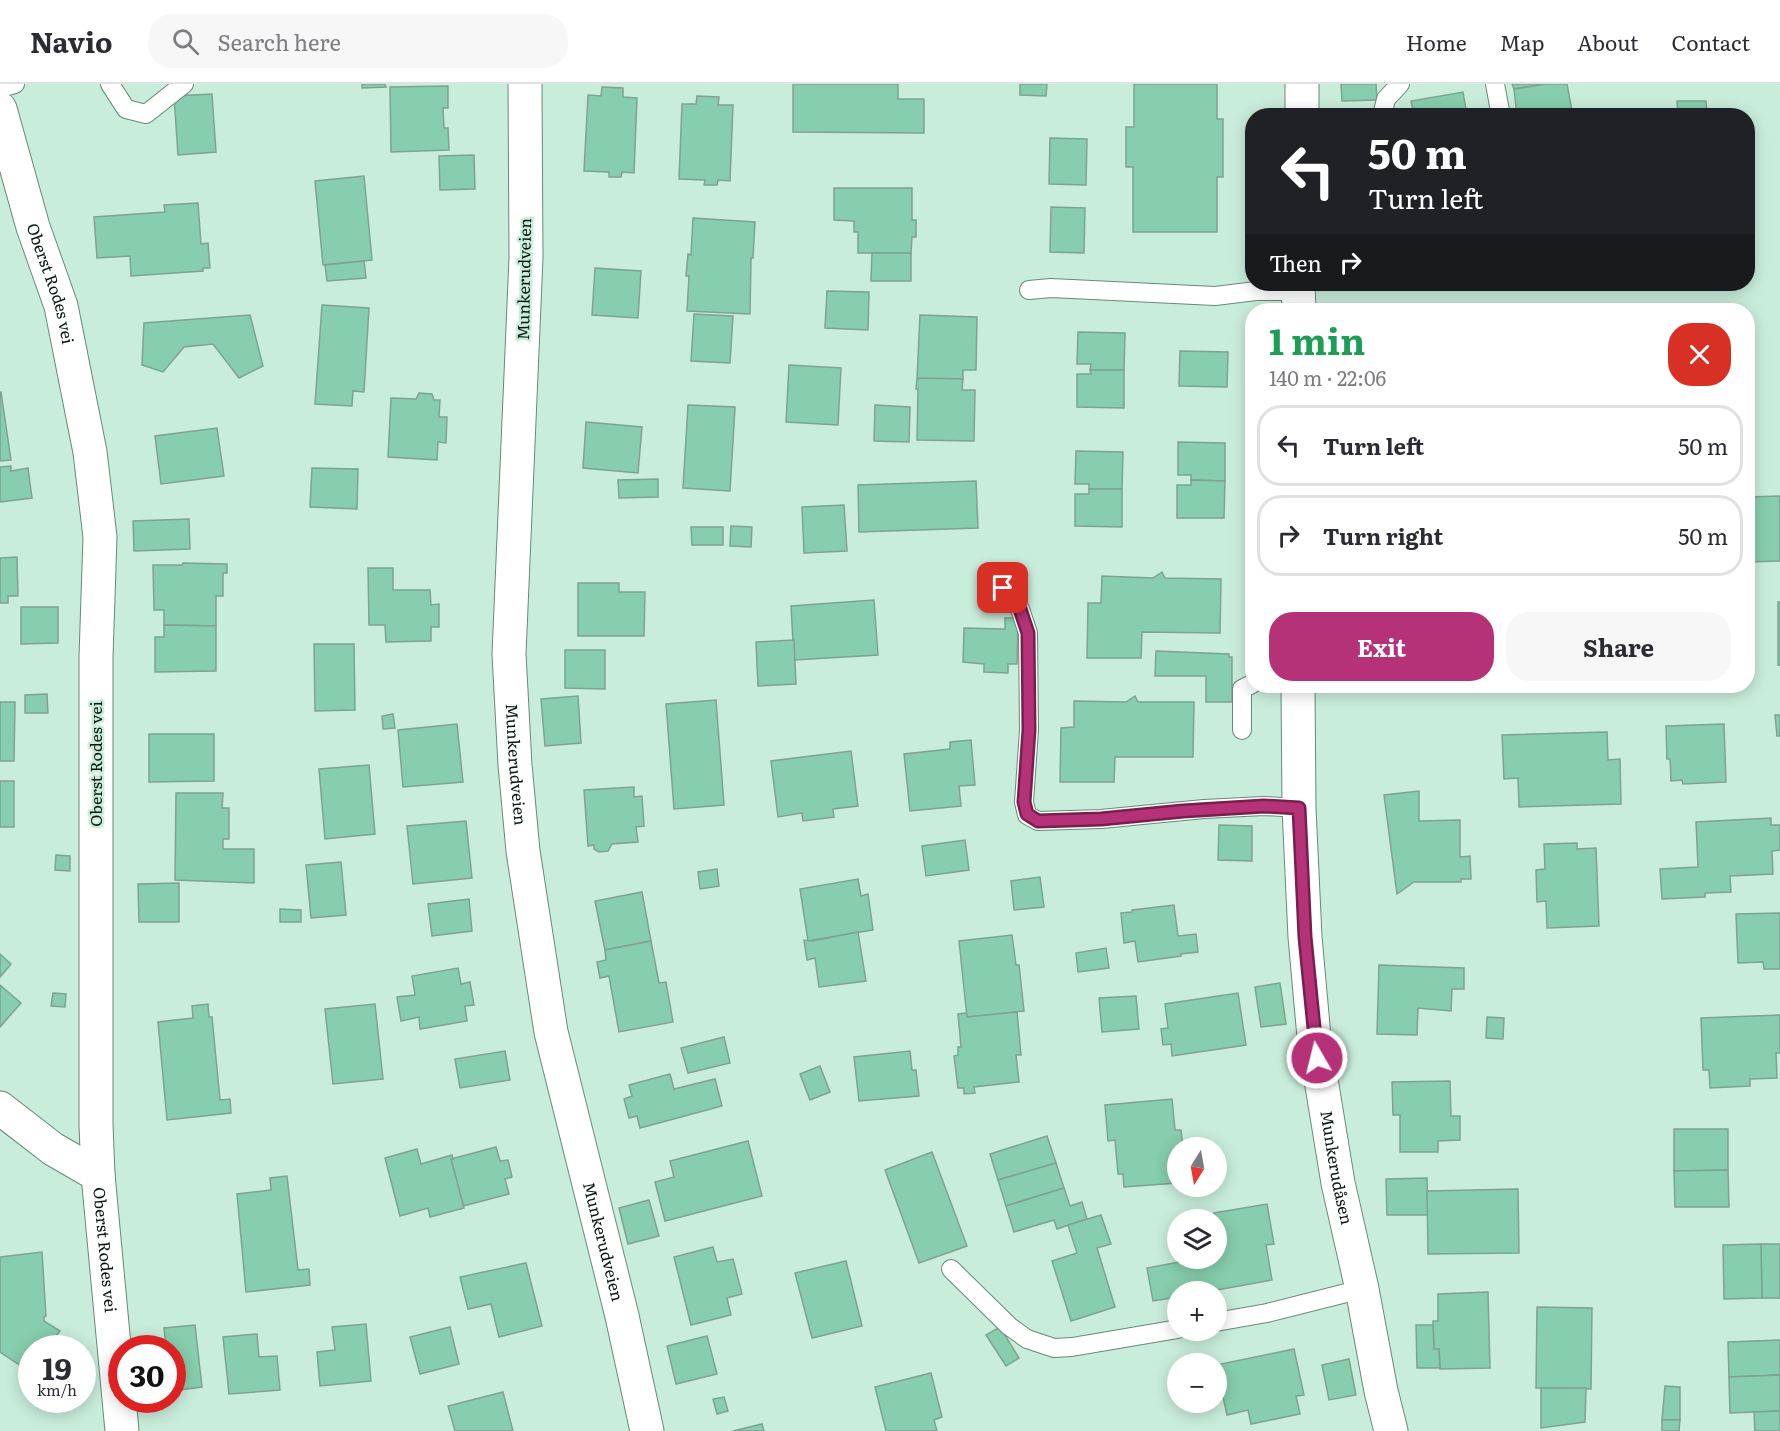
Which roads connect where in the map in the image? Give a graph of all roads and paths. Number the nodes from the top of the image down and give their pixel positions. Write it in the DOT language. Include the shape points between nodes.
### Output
graph roads {
  1 [pos="15,84"];
  2 [pos="110,84"];
  3 [pos="184,84"];
  4 [pos="525,84"];
  5 [pos="1302,84"];
  6 [pos="1400,84"];
  7 [pos="1495,84"];
  8 [pos="0,88"];
  9 [pos="0,108"];
  10 [pos="1302,108"];
  11 [pos="1384,108"];
  12 [pos="1500,108"];
  13 [pos="1029,290"];
  14 [pos="1299,295"];
  15 [pos="1003,588"];
  16 [pos="1245,688"];
  17 [pos="1298,693"];
  18 [pos="1242,730"];
  19 [pos="1299,808"];
  20 [pos="0,1108"];
  21 [pos="98,1175"];
  22 [pos="951,1269"];
  23 [pos="1362,1289"];
  24 [pos="1227,1320"];
  25 [pos="1167,1331"];
  26 [pos="122,1431"];
  27 [pos="647,1431"];
  28 [pos="1391,1431"];
  1 -- 8 [label="lane"];
  2 -- 3 [label="lane" via="126,109 146,114"];
  4 -- 27 [label="street, Munkerudveien" via="524,322 509,654 515,765 523,851 551,1032"];
  5 -- 10 [label="street"];
  6 -- 11 [label="lane" via="1386,99"];
  7 -- 12 [label="lane"];
  9 -- 21 [label="street, Oberst Rodes vei" via="33,227 61,306 90,452 100,537 96,657"];
  13 -- 14 [label="lane" via="1215,296 1256,291"];
  15 -- 19 [label="lane" via="1020,609 1028,633 1029,730 1024,802 1027,814 1038,821 1264,806"];
  16 -- 18 [label="lane"];
  17 -- 19 [label="street, Munkerudåsen"];
  19 -- 23 [label="street, Munkerudåsen" via="1314,1037 1338,1183"];
  20 -- 21 [label="street" via="52,1149"];
  21 -- 26 [label="street, Oberst Rodes vei"];
  22 -- 25 [label="lane" via="1009,1326 1027,1339 1054,1348"];
  23 -- 24 [label="lane"];
  23 -- 28 [label="street, Munkerudåsen"];
}
